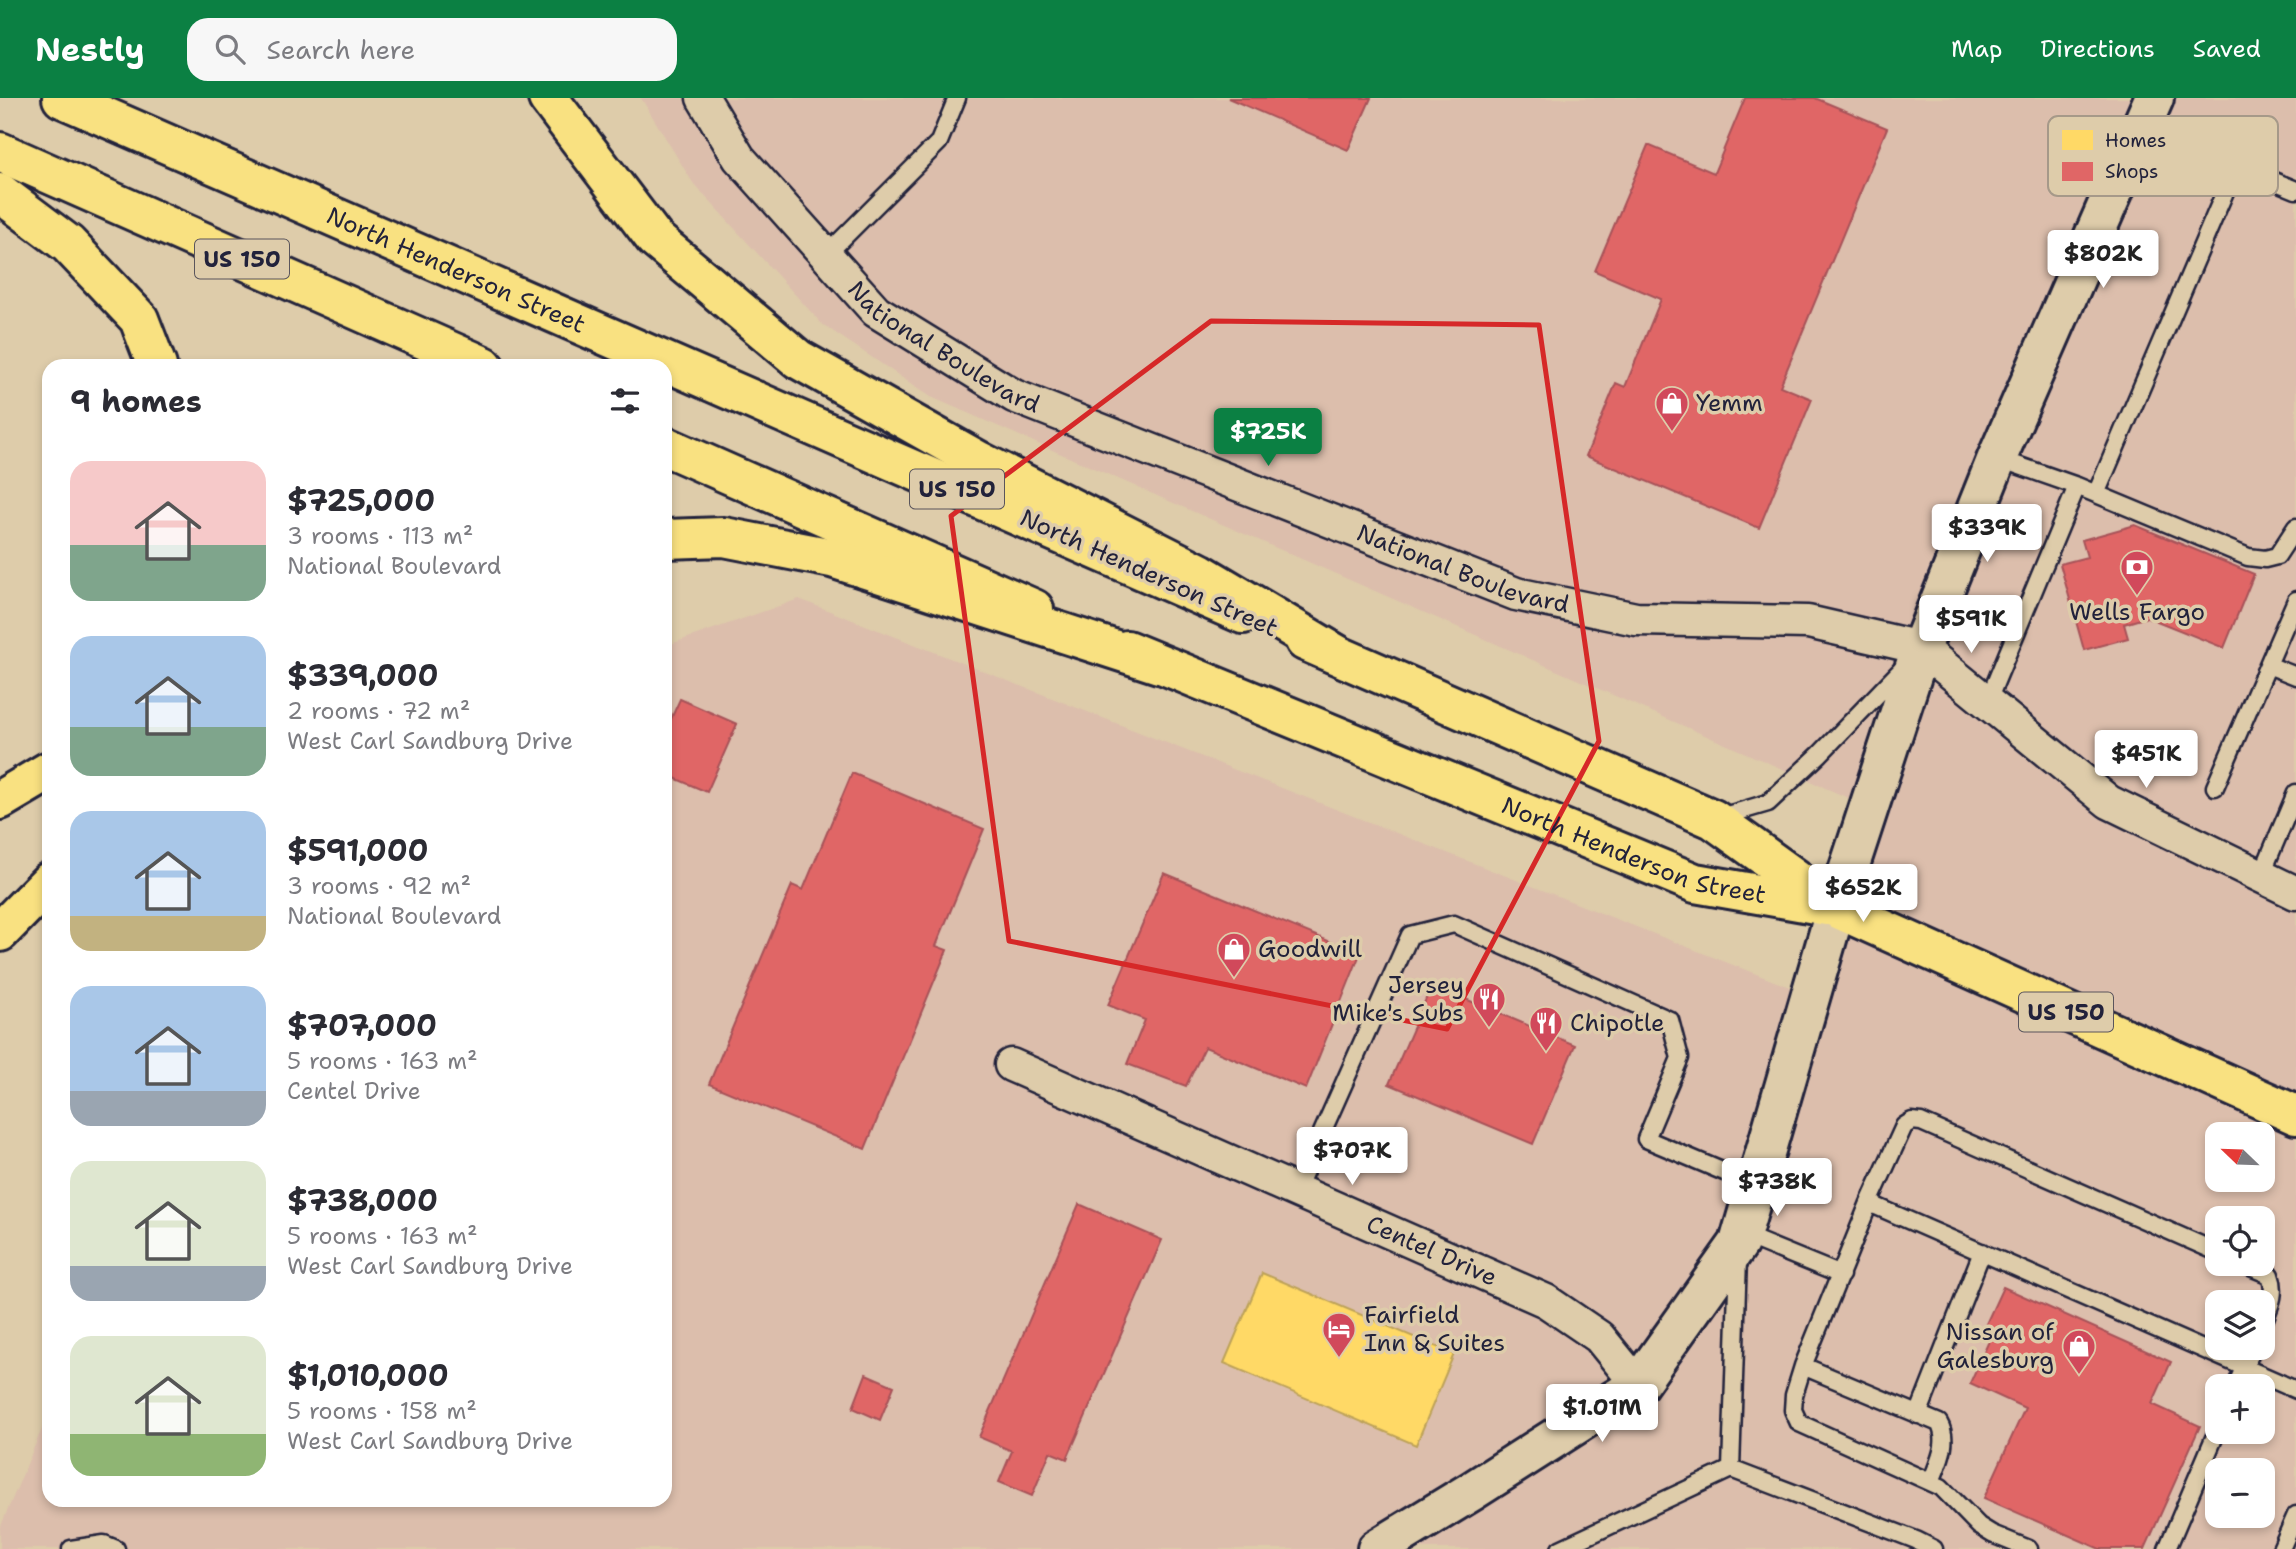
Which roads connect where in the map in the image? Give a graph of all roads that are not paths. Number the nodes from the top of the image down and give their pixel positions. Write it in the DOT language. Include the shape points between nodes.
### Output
graph roads {
  1 [pos="62,98"];
  2 [pos="548,98"];
  3 [pos="703,98"];
  4 [pos="957,98"];
  5 [pos="0,152"];
  6 [pos="2278,183"];
  7 [pos="2296,190"];
  8 [pos="0,193"];
  9 [pos="2112,196"];
  10 [pos="2223,196"];
  11 [pos="825,255"];
  12 [pos="154,359"];
  13 [pos="468,359"];
  14 [pos="660,359"];
  15 [pos="672,364"];
  16 [pos="672,449"];
  17 [pos="1997,458"];
  18 [pos="2077,486"];
  19 [pos="2096,494"];
  20 [pos="2296,527"];
  21 [pos="672,539"];
  22 [pos="2296,600"];
  23 [pos="1921,648"];
  24 [pos="1336,654"];
  25 [pos="1159,664"];
  26 [pos="2268,665"];
  27 [pos="2296,676"];
  28 [pos="1987,702"];
  29 [pos="42,775"];
  30 [pos="2215,787"];
  31 [pos="2296,793"];
  32 [pos="0,800"];
  33 [pos="1713,819"];
  34 [pos="2261,876"];
  35 [pos="42,889"];
  36 [pos="2296,893"];
  37 [pos="1836,908"];
  38 [pos="0,933"];
  39 [pos="1011,1065"];
  40 [pos="2296,1115"];
  41 [pos="1755,1185"];
  42 [pos="1296,1191"];
  43 [pos="1869,1203"];
  44 [pos="1740,1239"];
  45 [pos="2205,1247"];
  46 [pos="1982,1252"];
  47 [pos="1840,1275"];
  48 [pos="2248,1360"];
  49 [pos="1803,1366"];
  50 [pos="2245,1367"];
  51 [pos="2242,1374"];
  52 [pos="1638,1385"];
  53 [pos="2296,1390"];
  54 [pos="1918,1415"];
  55 [pos="2211,1444"];
  56 [pos="1731,1469"];
  57 [pos="1931,1482"];
  58 [pos="2296,1515"];
  59 [pos="71,1549"];
  60 [pos="116,1549"];
  61 [pos="1377,1549"];
  62 [pos="1560,1549"];
  63 [pos="1934,1549"];
  64 [pos="2029,1549"];
  65 [pos="2167,1549"];
  66 [pos="2281,1549"];
  1 -- 14 [label="main road, North Henderson Street / US 150"];
  2 -- 24 [label="main road" via="655,239 798,359 979,461 1200,573"];
  3 -- 11 [label="street, National Boulevard" via="739,158"];
  4 -- 11 [label="lane" via="939,142"];
  5 -- 13 [label="main road, US 150"];
  6 -- 7 [label="lane"];
  8 -- 12 [label="main road" via="68,244 139,319"];
  9 -- 17 [label="street"];
  10 -- 19 [label="lane"];
  11 -- 23 [label="street, National Boulevard" via="876,312 1014,396 1516,594 1636,619 1808,622"];
  15 -- 24 [label="main road, North Henderson Street / US 150"];
  16 -- 25 [label="main road, North Henderson Street / US 150"];
  17 -- 18 [label="lane"];
  17 -- 23 [label="street"];
  18 -- 19 [label="lane"];
  18 -- 28 [label="lane"];
  19 -- 20 [label="lane" via="2248,557 2277,556"];
  21 -- 25 [label="main road" via="724,537 832,558"];
  22 -- 26 [label="lane"];
  23 -- 28 [label="street, National Boulevard"];
  23 -- 33 [label="lane" via="1768,803"];
  23 -- 37 [label="street"];
  24 -- 33 [label="main road, North Henderson Street / US 150"];
  25 -- 37 [label="main road, North Henderson Street / US 150" via="1695,883"];
  26 -- 27 [label="lane"];
  26 -- 30 [label="lane"];
  28 -- 34 [label="street, National Boulevard" via="2109,802"];
  29 -- 32 [label="main road"];
  31 -- 34 [label="lane"];
  33 -- 37 [label="main road, North Henderson Street / US 150"];
  34 -- 36 [label="street, National Boulevard"];
  35 -- 38 [label="main road"];
  37 -- 40 [label="main road, North Henderson Street / US 150"];
  37 -- 41 [label="street"];
  39 -- 42 [label="street, Centel Drive"];
  41 -- 42 [label="lane" via="1646,1139 1680,1058 1670,1020 1454,924 1410,935"];
  41 -- 44 [label="street"];
  42 -- 52 [label="street, Centel Drive" via="1546,1301 1599,1337"];
  43 -- 45 [label="lane" via="1904,1126 1921,1122"];
  43 -- 46 [label="lane"];
  43 -- 47 [label="lane"];
  44 -- 47 [label="lane"];
  44 -- 52 [label="street"];
  44 -- 56 [label="lane"];
  46 -- 50 [label="lane"];
  46 -- 54 [label="lane"];
  47 -- 49 [label="lane"];
  48 -- 50 [label="lane"];
  49 -- 54 [label="lane"];
  49 -- 57 [label="lane" via="1794,1395 1793,1410 1799,1423"];
  50 -- 51 [label="lane"];
  50 -- 53 [label="lane"];
  52 -- 61 [label="street"];
  54 -- 57 [label="lane" via="1939,1423 1943,1430 1945,1441"];
  55 -- 65 [label="lane"];
  56 -- 62 [label="lane"];
  56 -- 63 [label="lane"];
  57 -- 64 [label="lane" via="1992,1534"];
  58 -- 66 [label="lane"];
  59 -- 60 [label="lane" via="104,1544"];
}
